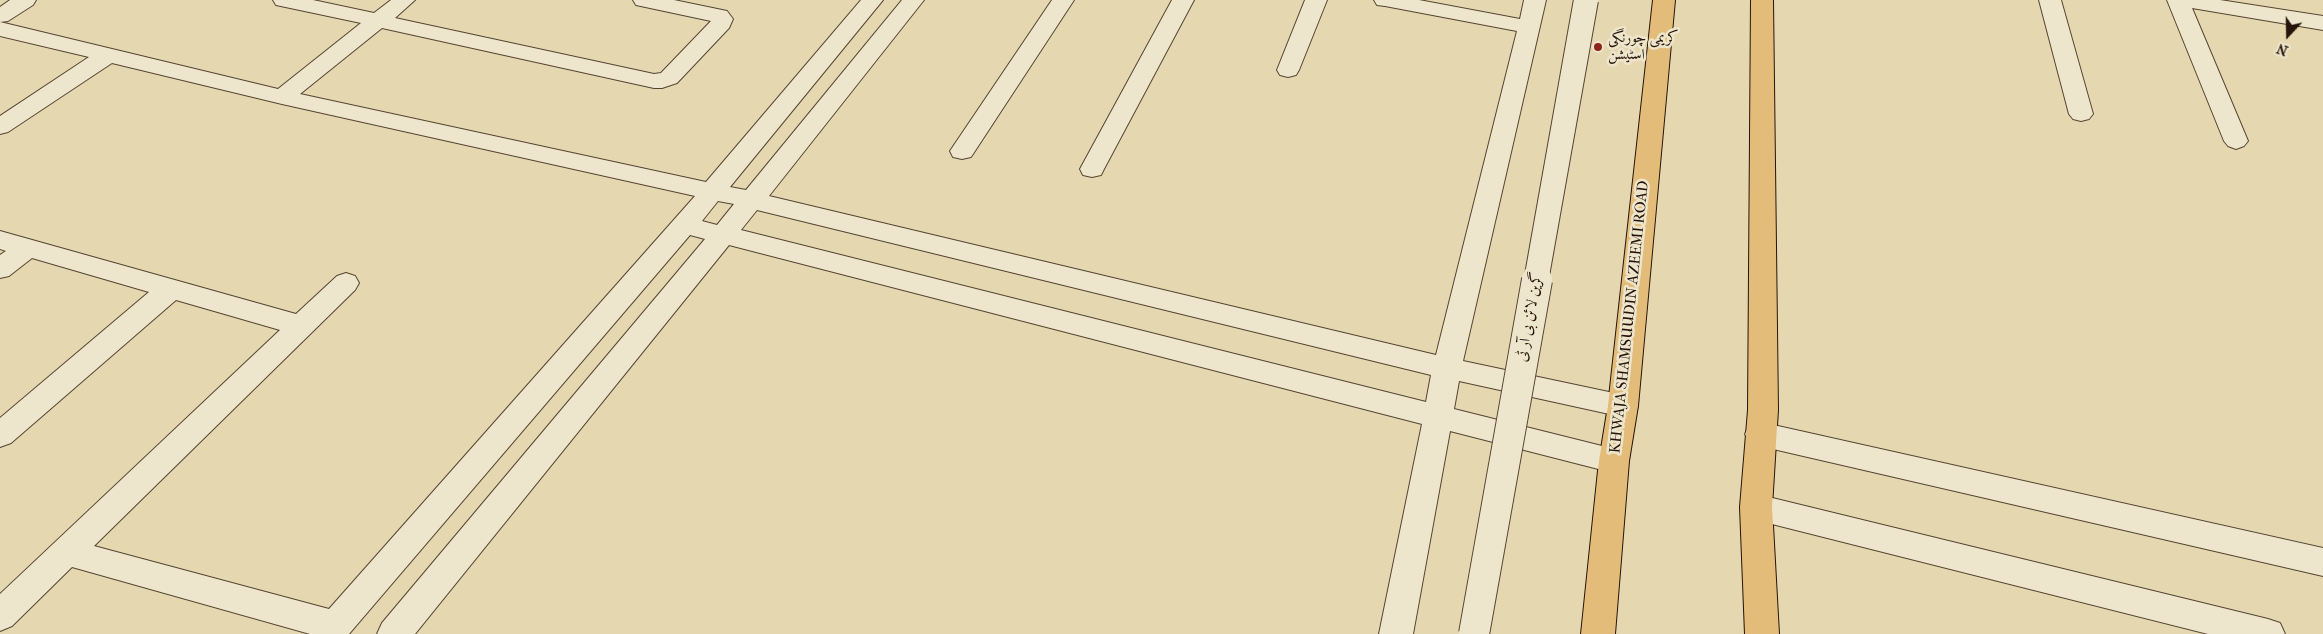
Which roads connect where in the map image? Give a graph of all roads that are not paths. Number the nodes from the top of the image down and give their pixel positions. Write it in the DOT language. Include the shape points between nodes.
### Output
graph roads {
  1 [pos="25,0"];
  2 [pos="284,0"];
  3 [pos="404,0"];
  4 [pos="644,0"];
  5 [pos="872,0"];
  6 [pos="913,0"];
  7 [pos="1063,0"];
  8 [pos="1183,0"];
  9 [pos="1316,0"];
  10 [pos="1385,0"];
  11 [pos="1535,0"];
  12 [pos="1586,0"];
  13 [pos="1664,0"];
  14 [pos="1762,0"];
  15 [pos="2050,0"];
  16 [pos="2179,0"];
  17 [pos="2276,8"];
  18 [pos="0,16"];
  19 [pos="379,20"];
  20 [pos="2323,22"];
  21 [pos="1528,27"];
  22 [pos="0,29"];
  23 [pos="108,55"];
  24 [pos="1288,70"];
  25 [pos="282,97"];
  26 [pos="2082,114"];
  27 [pos="0,127"];
  28 [pos="2236,141"];
  29 [pos="962,151"];
  30 [pos="1092,169"];
  31 [pos="712,191"];
  32 [pos="752,200"];
  33 [pos="684,225"];
  34 [pos="723,235"];
  35 [pos="0,240"];
  36 [pos="28,248"];
  37 [pos="0,269"];
  38 [pos="346,283"];
  39 [pos="172,288"];
  40 [pos="301,326"];
  41 [pos="1447,368"];
  42 [pos="1623,406"];
  43 [pos="1439,416"];
  44 [pos="1760,434"];
  45 [pos="0,435"];
  46 [pos="1614,461"];
  47 [pos="1756,507"];
  48 [pos="67,552"];
  49 [pos="2323,562"];
  50 [pos="0,616"];
  51 [pos="331,630"];
  52 [pos="394,634"];
  53 [pos="1396,634"];
  54 [pos="1474,634"];
  55 [pos="1598,634"];
  56 [pos="1762,634"];
  57 [pos="2268,634"];
  1 -- 18 [label="street"];
  2 -- 19 [label="street"];
  3 -- 19 [label="street"];
  4 -- 19 [label="street" via="722,19 662,81"];
  5 -- 31 [label="street"];
  6 -- 32 [label="street"];
  7 -- 29 [label="street"];
  8 -- 30 [label="street"];
  9 -- 24 [label="street"];
  10 -- 21 [label="street"];
  11 -- 21 [label="street"];
  12 -- 54 [label="street, گرین لائن بی آر ٹی, bridge"];
  13 -- 42 [label="main road, KHWAJA SHAMSUUDIN AZEEMI ROAD"];
  14 -- 44 [label="main road"];
  15 -- 26 [label="street"];
  16 -- 17 [label="street"];
  16 -- 28 [label="street"];
  17 -- 20 [label="street"];
  19 -- 25 [label="street"];
  21 -- 41 [label="street"];
  22 -- 23 [label="street"];
  23 -- 25 [label="street"];
  23 -- 27 [label="street"];
  25 -- 31 [label="street"];
  31 -- 32 [label="street"];
  31 -- 33 [label="street"];
  32 -- 34 [label="street"];
  32 -- 41 [label="street"];
  33 -- 34 [label="street"];
  33 -- 51 [label="street"];
  34 -- 43 [label="street"];
  34 -- 52 [label="street"];
  35 -- 36 [label="street"];
  36 -- 37 [label="street"];
  36 -- 39 [label="street"];
  38 -- 40 [label="street"];
  39 -- 40 [label="street"];
  39 -- 45 [label="street"];
  40 -- 48 [label="street"];
  41 -- 42 [label="street"];
  41 -- 43 [label="street"];
  42 -- 46 [label="main road, KHWAJA SHAMSUUDIN AZEEMI ROAD"];
  43 -- 46 [label="street"];
  43 -- 53 [label="street"];
  44 -- 47 [label="main road"];
  44 -- 49 [label="street"];
  46 -- 55 [label="main road, KHWAJA SHAMSUUDIN AZEEMI ROAD"];
  47 -- 56 [label="main road"];
  47 -- 57 [label="street"];
  48 -- 50 [label="street"];
  48 -- 51 [label="street"];
}
